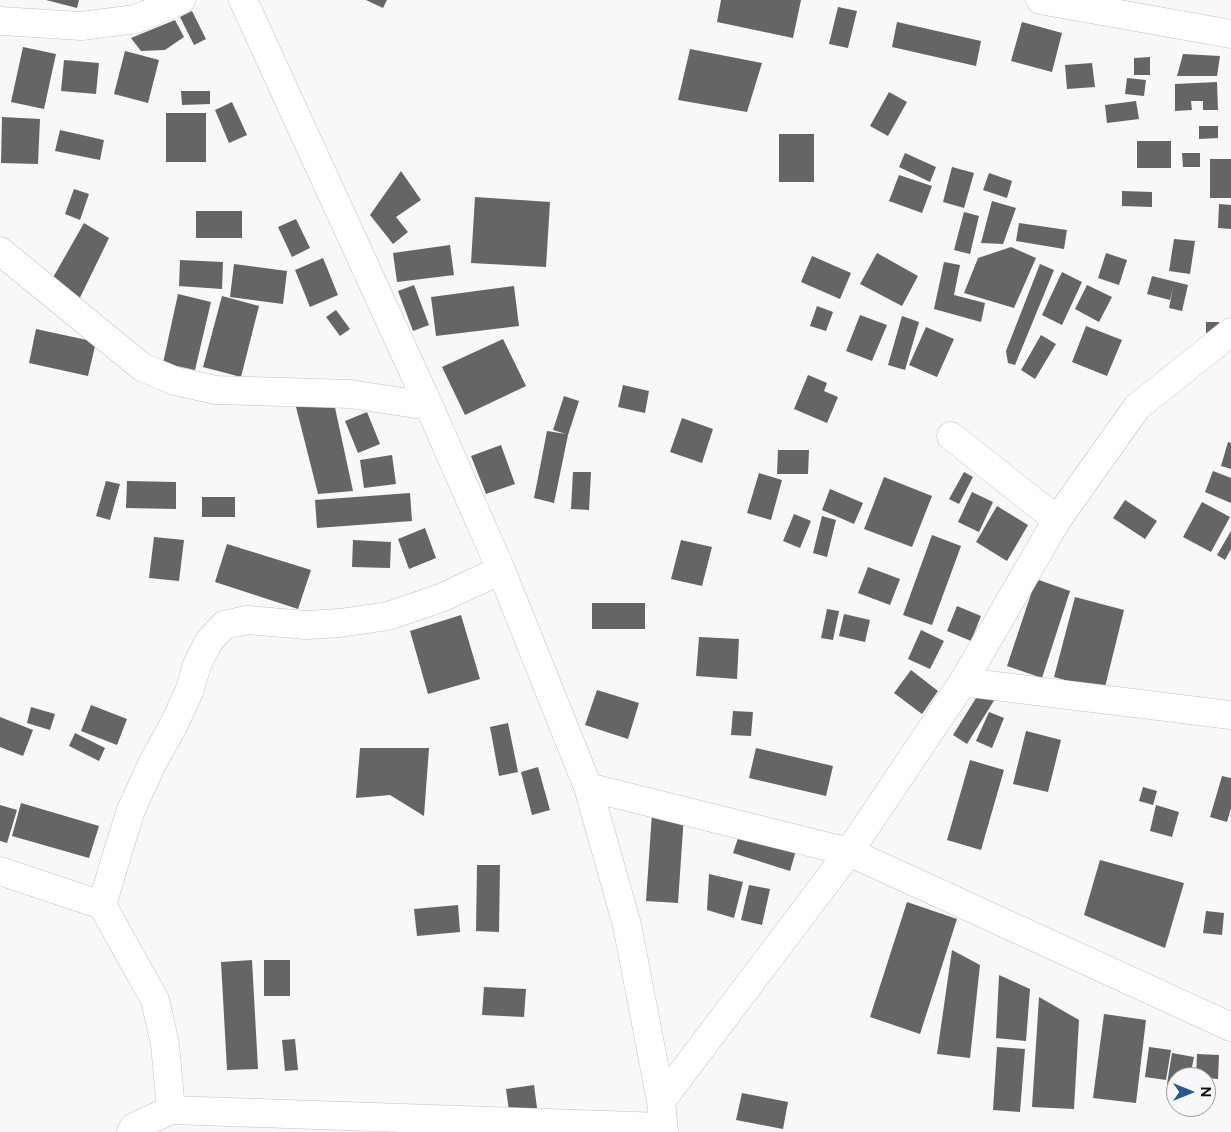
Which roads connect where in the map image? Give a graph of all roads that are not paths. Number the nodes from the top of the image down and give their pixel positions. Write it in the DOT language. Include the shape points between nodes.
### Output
graph roads {
  1 [pos="181,0"];
  2 [pos="243,0"];
  3 [pos="1040,0"];
  4 [pos="0,21"];
  5 [pos="1231,34"];
  6 [pos="0,251"];
  7 [pos="1231,332"];
  8 [pos="429,406"];
  9 [pos="951,436"];
  10 [pos="1057,520"];
  11 [pos="500,570"];
  12 [pos="963,682"];
  13 [pos="1231,715"];
  14 [pos="588,787"];
  15 [pos="849,852"];
  16 [pos="0,871"];
  17 [pos="102,906"];
  18 [pos="1231,1028"];
  19 [pos="171,1110"];
  20 [pos="662,1120"];
  21 [pos="131,1132"];
  1 -- 4 [label="street" via="136,19 81,26"];
  2 -- 8 [label="street"];
  3 -- 5 [label="street"];
  6 -- 8 [label="street" via="142,367 175,381 216,390 350,394"];
  7 -- 10 [label="street" via="1137,407"];
  8 -- 11 [label="street"];
  9 -- 10 [label="street"];
  10 -- 12 [label="street"];
  11 -- 14 [label="street"];
  11 -- 17 [label="street" via="441,598 388,616 306,625 247,620 224,625 209,641 189,692 135,802"];
  12 -- 13 [label="street"];
  12 -- 15 [label="street"];
  14 -- 15 [label="street"];
  14 -- 20 [label="street" via="627,925"];
  15 -- 18 [label="street"];
  15 -- 20 [label="street"];
  16 -- 17 [label="street"];
  17 -- 19 [label="street" via="155,1000 165,1044"];
  19 -- 20 [label="street"];
  19 -- 21 [label="street" via="134,1127"];
}
